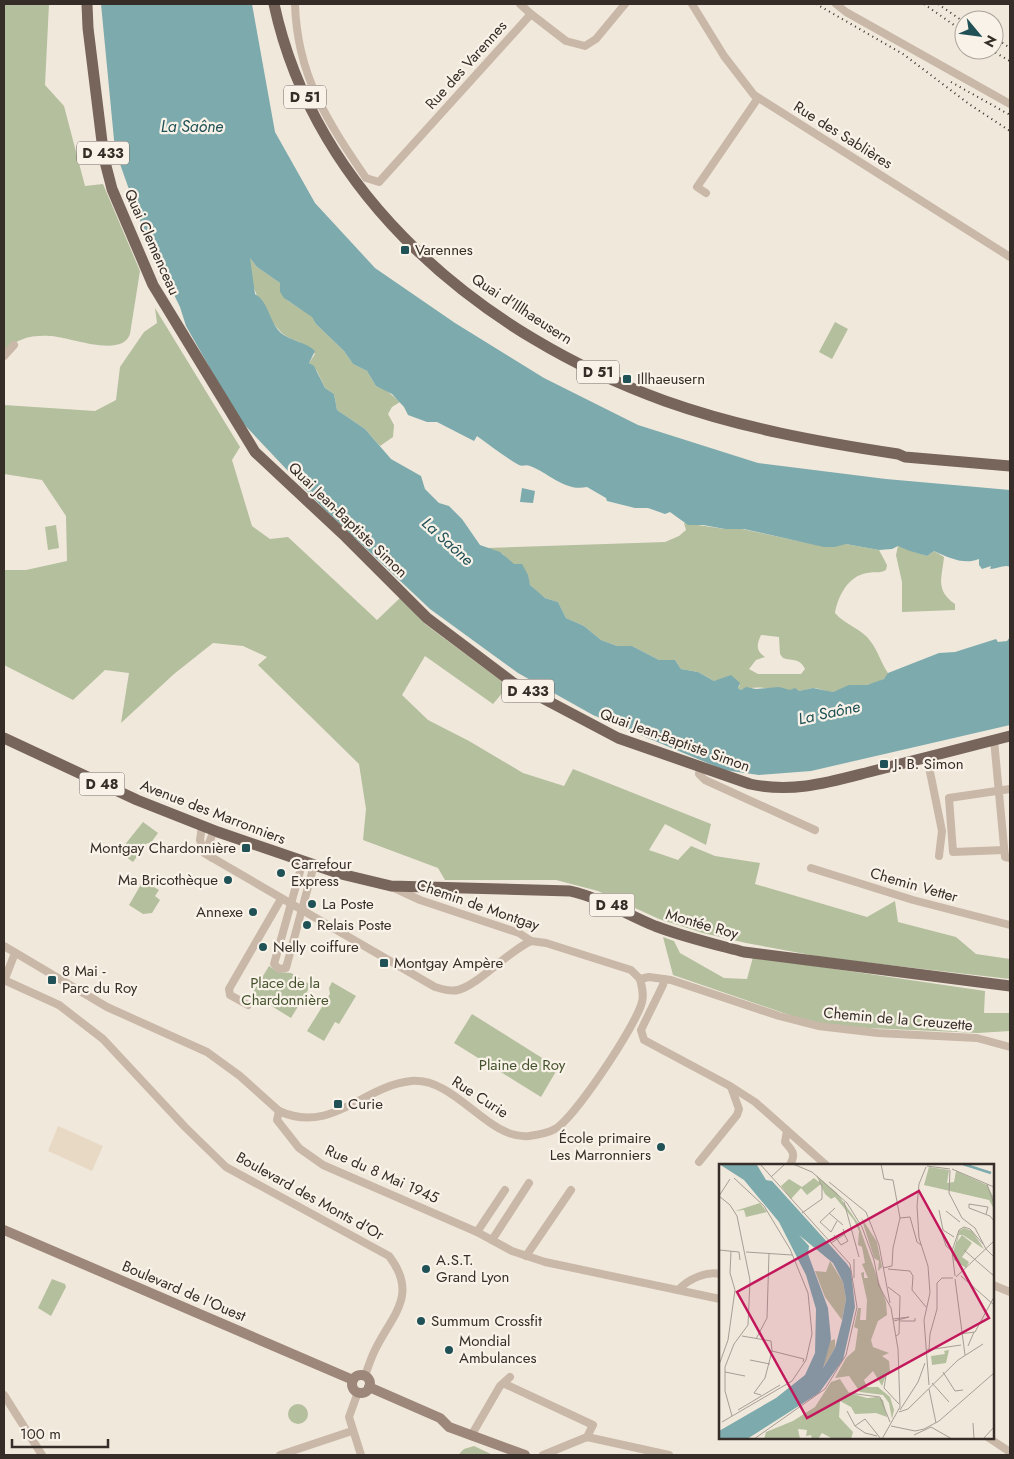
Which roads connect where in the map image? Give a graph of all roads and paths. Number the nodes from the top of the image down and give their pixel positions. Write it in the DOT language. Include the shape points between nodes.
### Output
graph roads {
  1 [pos="87,4"];
  2 [pos="274,4"];
  3 [pos="295,4"];
  4 [pos="520,4"];
  5 [pos="625,4"];
  6 [pos="692,4"];
  7 [pos="836,4"];
  8 [pos="531,14"];
  9 [pos="758,98"];
  10 [pos="1010,104"];
  11 [pos="706,193"];
  12 [pos="1010,257"];
  13 [pos="169,313"];
  14 [pos="14,344"];
  15 [pos="4,356"];
  16 [pos="898,454"];
  17 [pos="1010,461"];
  18 [pos="1010,466"];
  19 [pos="1010,736"];
  20 [pos="4,738"];
  21 [pos="994,740"];
  22 [pos="927,757"];
  23 [pos="700,767"];
  24 [pos="1010,789"];
  25 [pos="998,790"];
  26 [pos="202,826"];
  27 [pos="214,830"];
  28 [pos="815,830"];
  29 [pos="1006,831"];
  30 [pos="225,834"];
  31 [pos="1004,850"];
  32 [pos="939,856"];
  33 [pos="212,858"];
  34 [pos="1010,858"];
  35 [pos="303,861"];
  36 [pos="314,865"];
  37 [pos="811,868"];
  38 [pos="391,886"];
  39 [pos="281,899"];
  40 [pos="291,904"];
  41 [pos="302,911"];
  42 [pos="1010,925"];
  43 [pos="531,941"];
  44 [pos="4,946"];
  45 [pos="15,952"];
  46 [pos="640,979"];
  47 [pos="664,979"];
  48 [pos="4,980"];
  49 [pos="1010,986"];
  50 [pos="248,1005"];
  51 [pos="1010,1047"];
  52 [pos="730,1086"];
  53 [pos="279,1111"];
  54 [pos="787,1132"];
  55 [pos="699,1162"];
  56 [pos="790,1164"];
  57 [pos="825,1164"];
  58 [pos="529,1183"];
  59 [pos="504,1190"];
  60 [pos="571,1190"];
  61 [pos="4,1230"];
  62 [pos="477,1232"];
  63 [pos="492,1240"];
  64 [pos="526,1256"];
  65 [pos="719,1274"];
  66 [pos="994,1285"];
  67 [pos="679,1289"];
  68 [pos="1010,1292"];
  69 [pos="719,1299"];
  70 [pos="365,1376"];
  71 [pos="353,1380"];
  72 [pos="369,1387"];
  73 [pos="358,1392"];
  74 [pos="4,1395"];
  75 [pos="352,1431"];
  76 [pos="471,1436"];
  77 [pos="587,1437"];
  78 [pos="990,1439"];
  79 [pos="1010,1452"];
  80 [pos="42,1455"];
  81 [pos="280,1455"];
  82 [pos="361,1455"];
  83 [pos="524,1455"];
  84 [pos="543,1455"];
  85 [pos="670,1455"];
  1 -- 13 [label="main road, Quai Clemenceau / D 433" via="88,35 108,178 153,285"];
  2 -- 16 [label="main road, Quai d'Illhaeusern / D 51" via="287,52 306,100 354,181 409,244 466,292 557,351 666,401 766,431"];
  3 -- 8 [label="street, Rue des Varennes" via="296,27 308,81 335,132 366,178 378,182"];
  4 -- 8 [label="street"];
  5 -- 8 [label="street" via="596,39 585,46 566,41"];
  6 -- 9 [label="street, Rue des Sablières" via="724,56"];
  7 -- 10 [label="street"];
  9 -- 11 [label="street" via="697,187"];
  9 -- 12 [label="street, Rue des Sablières"];
  13 -- 23 [label="main road, Quai Jean-Baptiste Simon / D 433" via="255,452 428,618 512,682 578,719 618,738"];
  14 -- 15 [label="street"];
  16 -- 17 [label="main road, Quai d'Illhaeusern / D 51"];
  16 -- 18 [label="main road, Quai d'Illhaeusern / D 51"];
  19 -- 21 [label="main road, Quai Jean-Baptiste Simon / D 433"];
  20 -- 26 [label="main road, Avenue des Marronniers / D 48" via="117,792"];
  21 -- 22 [label="main road, Quai Jean-Baptiste Simon / D 433"];
  21 -- 25 [label="street"];
  22 -- 23 [label="main road, Quai Jean-Baptiste Simon / D 433" via="818,785 784,789 750,784"];
  22 -- 32 [label="street" via="942,831"];
  23 -- 28 [label="street" via="699,774 705,780"];
  24 -- 25 [label="street"];
  25 -- 29 [label="street"];
  25 -- 31 [label="street" via="949,798 953,852"];
  26 -- 27 [label="main road, Avenue des Marronniers / D 48"];
  26 -- 33 [label="street" via="202,847 204,853"];
  27 -- 30 [label="main road, Avenue des Marronniers / D 48"];
  27 -- 33 [label="street" via="208,846"];
  29 -- 31 [label="street"];
  30 -- 33 [label="street" via="214,844"];
  30 -- 35 [label="main road, Avenue des Marronniers / D 48"];
  31 -- 34 [label="street" via="1005,857"];
  33 -- 39 [label="street"];
  35 -- 36 [label="main road, Avenue des Marronniers / D 48"];
  35 -- 40 [label="street"];
  36 -- 38 [label="main road, Avenue des Marronniers / D 48"];
  36 -- 41 [label="street"];
  37 -- 42 [label="street, Chemin Vetter" via="913,900"];
  38 -- 43 [label="street, Chemin de Montgay" via="420,900 519,933"];
  38 -- 49 [label="main road, Montée Roy / D 48" via="570,891 593,896 654,925 744,952"];
  39 -- 40 [label="street"];
  39 -- 50 [label="street" via="229,989 230,995"];
  40 -- 41 [label="street"];
  40 -- 41 [label="street" via="274,964 279,969 286,968"];
  41 -- 43 [label="street" via="421,980 445,990 458,990 468,985 504,956"];
  43 -- 46 [label="street, Chemin de Montgay" via="630,970"];
  44 -- 45 [label="street"];
  45 -- 48 [label="street"];
  45 -- 53 [label="street" via="108,1007 207,1052"];
  46 -- 47 [label="street, Chemin de la Creuzette"];
  46 -- 53 [label="street, Rue Curie" via="642,1003 575,1110 554,1130 528,1136 514,1134 494,1125 445,1089 428,1082 401,1083 317,1118 300,1119"];
  47 -- 51 [label="street, Chemin de la Creuzette" via="818,1026 977,1038"];
  47 -- 52 [label="street" via="641,1030 644,1040"];
  48 -- 70 [label="street, Boulevard des Monts d'Or" via="54,1002 103,1039 226,1167 389,1256 401,1276 401,1304 375,1350"];
  52 -- 54 [label="street" via="754,1102"];
  52 -- 55 [label="street" via="739,1109 737,1115"];
  53 -- 62 [label="street, Rue du 8 Mai 1945" via="277,1120 290,1139 323,1164"];
  54 -- 56 [label="street" via="786,1142 794,1156"];
  54 -- 57 [label="street"];
  58 -- 63 [label="street"];
  59 -- 62 [label="street"];
  60 -- 64 [label="street"];
  61 -- 71 [label="street, Boulevard de l'Ouest"];
  62 -- 63 [label="street, Rue du 8 Mai 1945"];
  63 -- 64 [label="street, Rue du 8 Mai 1945"];
  64 -- 67 [label="street, Rue du 8 Mai 1945"];
  65 -- 67 [label="street" via="712,1272 701,1276"];
  66 -- 68 [label="street"];
  67 -- 69 [label="street, Rue du 8 Mai 1945"];
  70 -- 71 [label="street" via="359,1375"];
  70 -- 72 [label="street" via="370,1380"];
  71 -- 73 [label="street" via="353,1388"];
  72 -- 73 [label="street" via="365,1392"];
  72 -- 76 [label="street" via="440,1418 449,1427"];
  73 -- 75 [label="street" via="349,1417"];
  74 -- 80 [label="street"];
  75 -- 81 [label="street"];
  75 -- 82 [label="street"];
  76 -- 77 [label="street" via="500,1386 507,1381 593,1425"];
  76 -- 83 [label="street"];
  77 -- 84 [label="street"];
  77 -- 85 [label="street"];
  78 -- 79 [label="street"];
}
